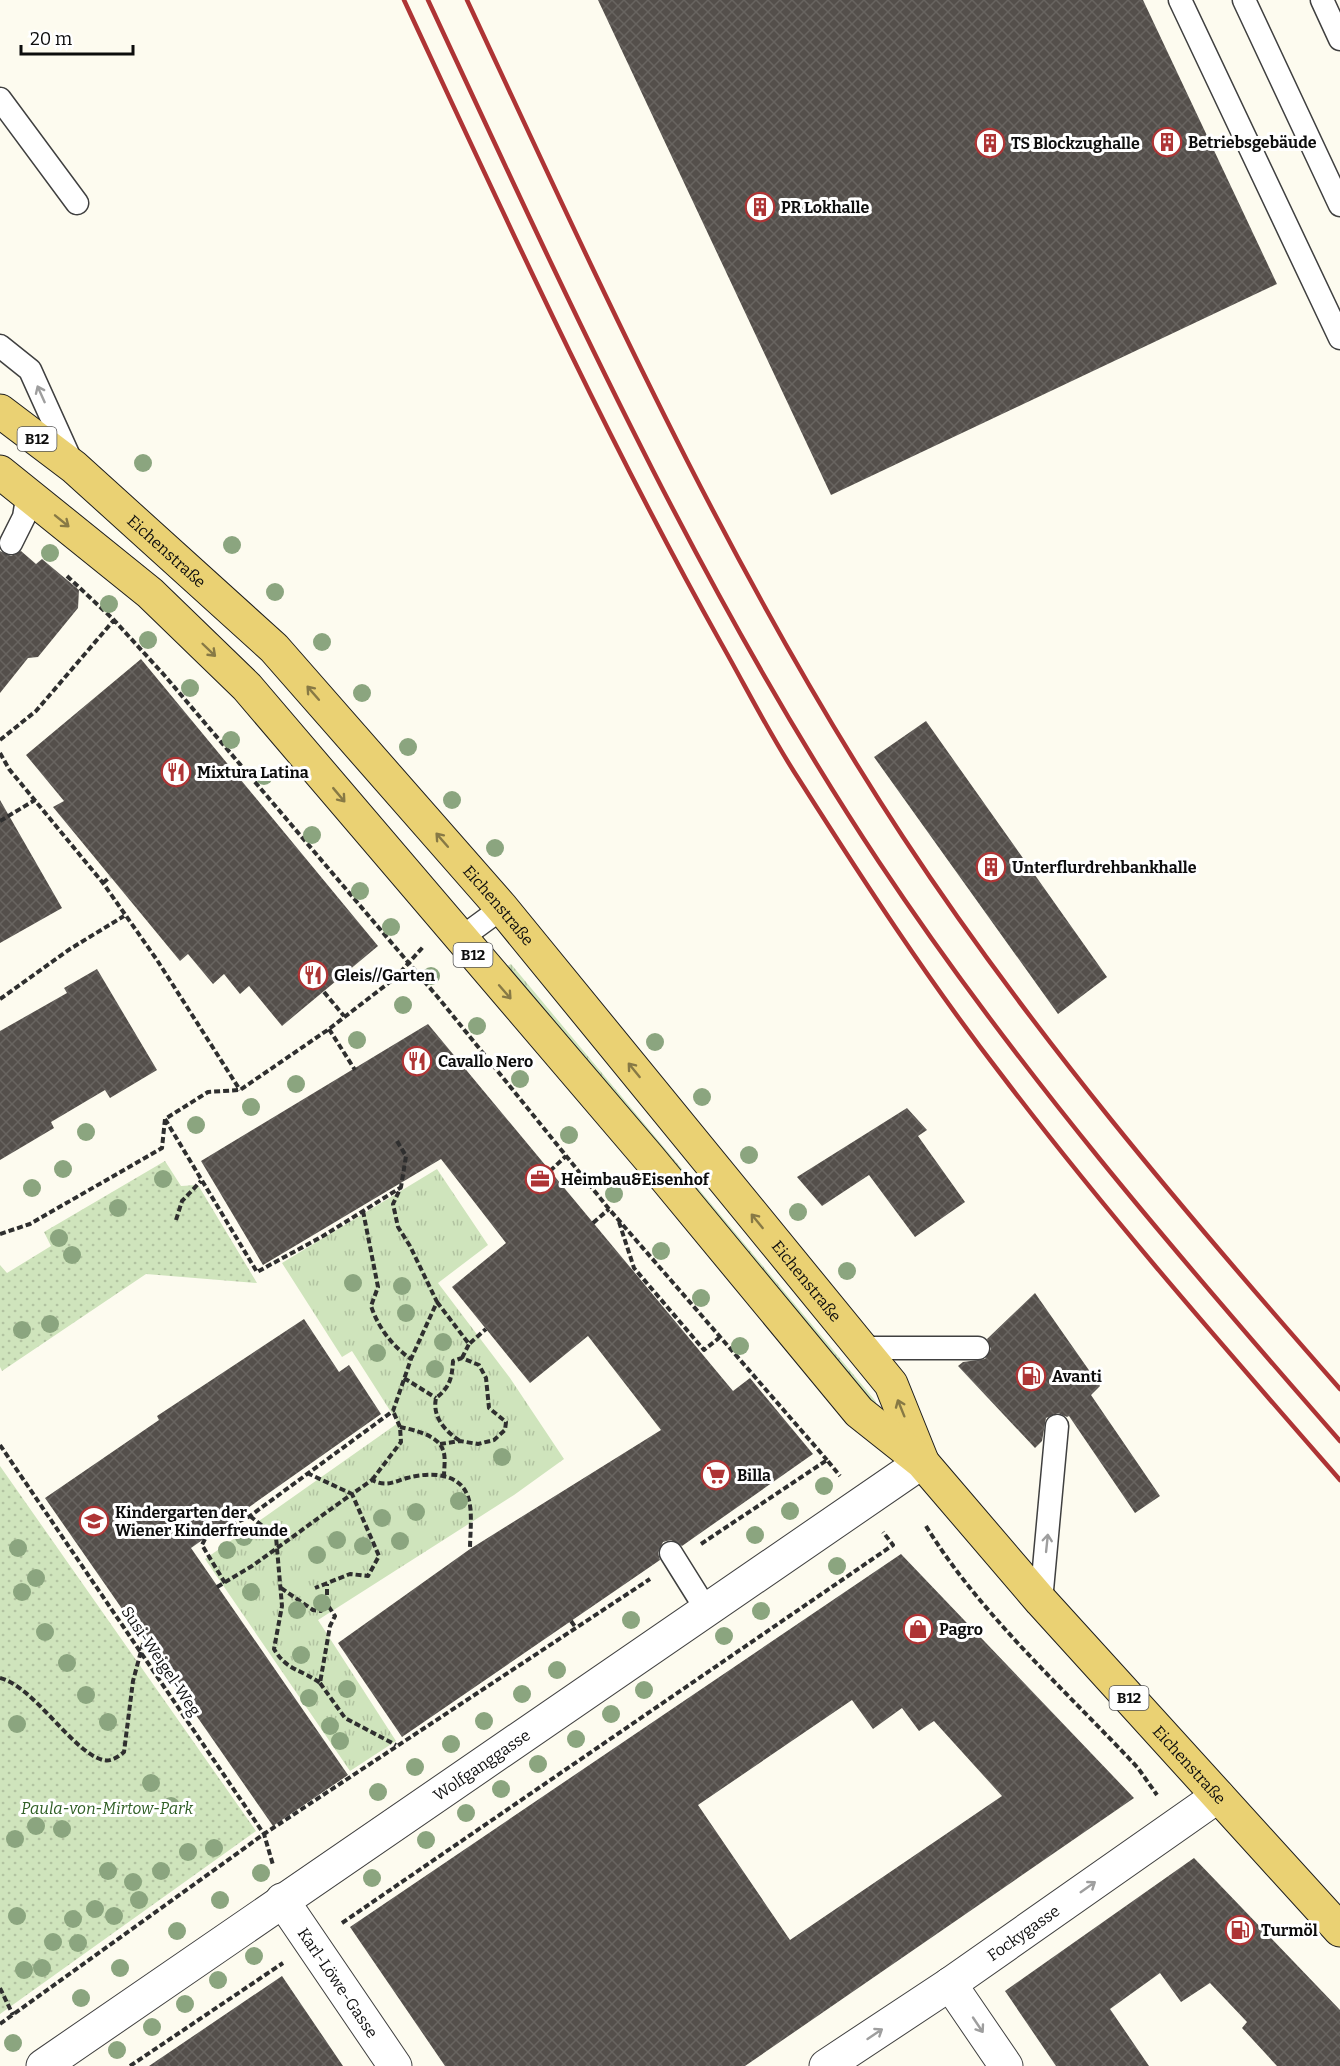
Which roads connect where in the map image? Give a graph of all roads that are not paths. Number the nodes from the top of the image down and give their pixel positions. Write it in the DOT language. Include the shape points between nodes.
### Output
graph roads {
  1 [pos="1180,0"];
  2 [pos="1244,0"];
  3 [pos="1322,0"];
  4 [pos="1340,39"];
  5 [pos="0,99"];
  6 [pos="77,203"];
  7 [pos="1340,206"];
  8 [pos="1333,305"];
  9 [pos="1340,338"];
  10 [pos="0,345"];
  11 [pos="0,411"];
  12 [pos="74,467"];
  13 [pos="0,472"];
  14 [pos="28,493"];
  15 [pos="11,543"];
  16 [pos="502,908"];
  17 [pos="461,938"];
  18 [pos="861,1348"];
  19 [pos="978,1348"];
  20 [pos="1057,1426"];
  21 [pos="922,1462"];
  22 [pos="671,1553"];
  23 [pos="1041,1601"];
  24 [pos="706,1609"];
  25 [pos="1218,1796"];
  26 [pos="282,1900"];
  27 [pos="1340,1930"];
  28 [pos="950,1984"];
  29 [pos="43,2066"];
  30 [pos="395,2066"];
  31 [pos="826,2066"];
  32 [pos="1006,2066"];
  1 -- 8 [label="lane"];
  2 -- 7 [label="lane"];
  3 -- 4 [label="lane"];
  5 -- 6 [label="lane"];
  8 -- 9 [label="lane"];
  12 -- 10 [label="lane, one-way" via="30,370"];
  11 -- 12 [label="main road, Eichenstraße / B12"];
  16 -- 12 [label="main road, Eichenstraße / B12, one-way" via="274,648"];
  13 -- 14 [label="main road, Eichenstraße / B12"];
  14 -- 15 [label="lane" via="24,517"];
  14 -- 17 [label="main road, Eichenstraße / B12, one-way" via="150,593 247,687"];
  16 -- 17 [label="lane"];
  18 -- 16 [label="main road, Eichenstraße / B12, one-way"];
  17 -- 21 [label="main road, Eichenstraße / B12, one-way" via="860,1412"];
  18 -- 19 [label="lane"];
  21 -- 18 [label="main road, Eichenstraße / B12, one-way" via="891,1384"];
  23 -- 20 [label="lane, one-way"];
  21 -- 23 [label="main road, Eichenstraße / B12"];
  21 -- 24 [label="street, Wolfganggasse"];
  22 -- 24 [label="lane"];
  23 -- 25 [label="main road, Eichenstraße / B12"];
  24 -- 26 [label="street, Wolfganggasse"];
  25 -- 27 [label="main road, Eichenstraße / B12"];
  28 -- 25 [label="street, Fockygasse, one-way"];
  26 -- 29 [label="street, Wolfganggasse"];
  26 -- 30 [label="street, Karl-Löwe-Gasse"];
  31 -- 28 [label="street, Fockygasse, one-way"];
  28 -- 32 [label="street, one-way"];
}
